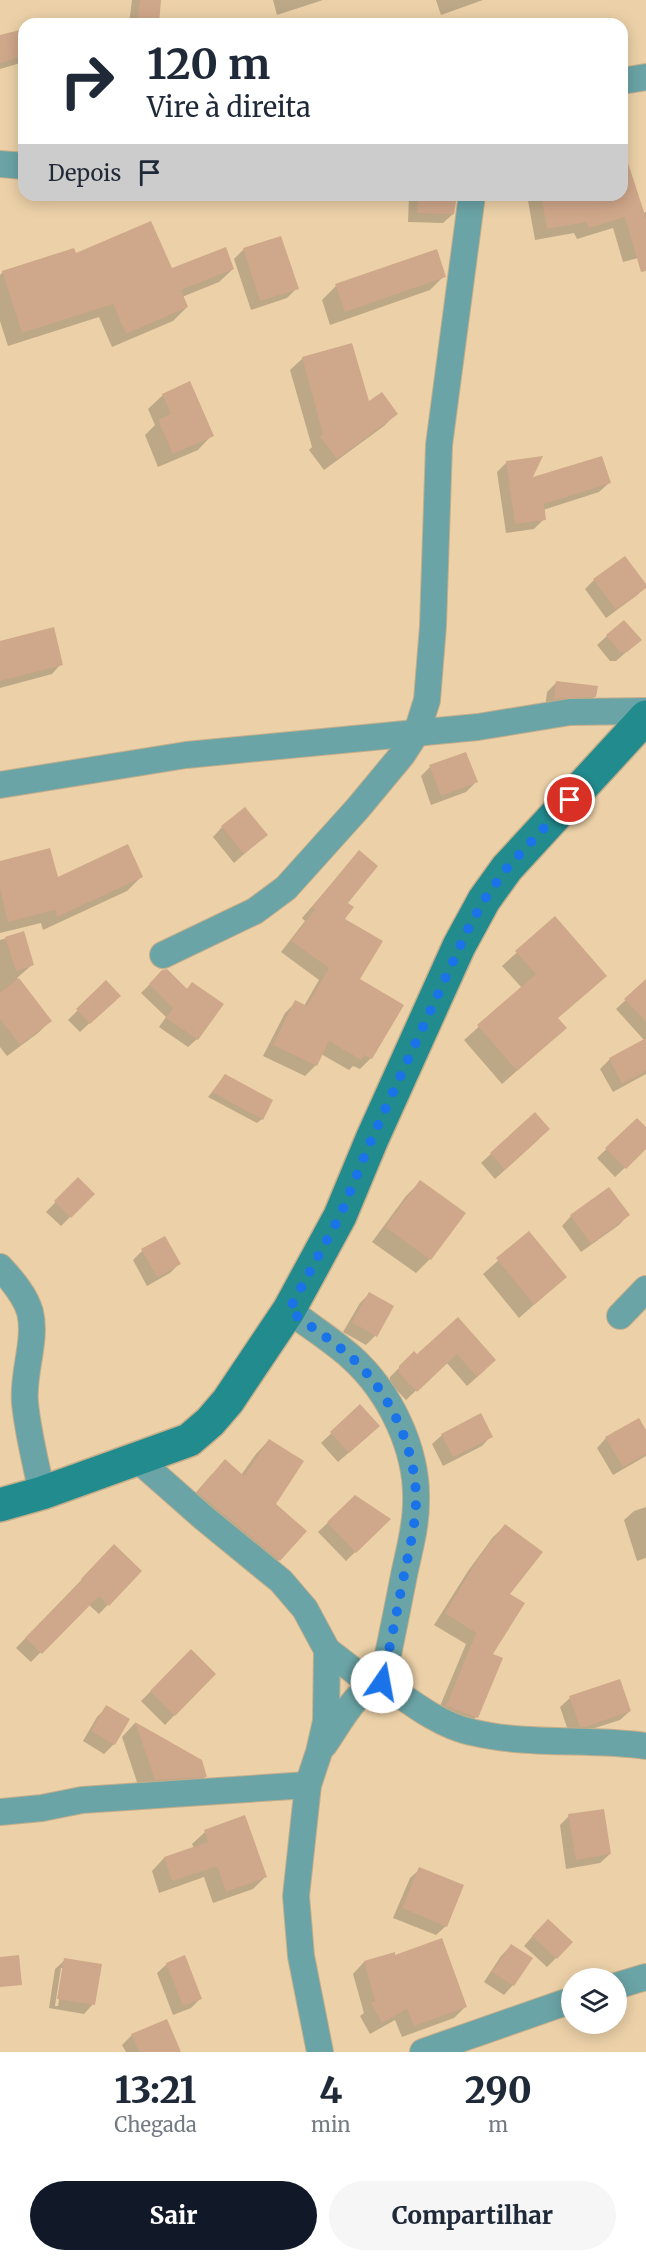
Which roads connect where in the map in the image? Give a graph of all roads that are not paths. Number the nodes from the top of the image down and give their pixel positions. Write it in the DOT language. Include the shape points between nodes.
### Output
graph roads {
  1 [pos="646,77"];
  2 [pos="628,80"];
  3 [pos="0,164"];
  4 [pos="18,166"];
  5 [pos="471,201"];
  6 [pos="646,711"];
  7 [pos="646,717"];
  8 [pos="417,732"];
  9 [pos="0,785"];
  10 [pos="163,955"];
  11 [pos="0,1267"];
  12 [pos="646,1289"];
  13 [pos="289,1310"];
  14 [pos="620,1316"];
  15 [pos="136,1458"];
  16 [pos="42,1493"];
  17 [pos="0,1505"];
  18 [pos="327,1650"];
  19 [pos="377,1683"];
  20 [pos="646,1746"];
  21 [pos="319,1752"];
  22 [pos="308,1785"];
  23 [pos="0,1812"];
  24 [pos="646,1977"];
  25 [pos="627,1983"];
  26 [pos="561,2004"];
  27 [pos="320,2052"];
  28 [pos="423,2052"];
  1 -- 2 [label="street"];
  3 -- 4 [label="street"];
  5 -- 8 [label="street" via="439,445 432,636 427,700"];
  6 -- 8 [label="street" via="570,712"];
  7 -- 13 [label="street" via="507,868 484,900 459,946 340,1216"];
  8 -- 9 [label="street" via="186,754"];
  8 -- 10 [label="street" via="358,808 286,888 255,911"];
  11 -- 16 [label="street" via="18,1287 30,1310 25,1403"];
  12 -- 14 [label="street"];
  13 -- 15 [label="street" via="210,1422 189,1440"];
  13 -- 19 [label="street" via="351,1358 375,1384 391,1407 415,1474 413,1531"];
  15 -- 16 [label="street"];
  15 -- 18 [label="street" via="281,1581 305,1609"];
  16 -- 17 [label="street"];
  18 -- 19 [label="street"];
  18 -- 21 [label="street" via="326,1721"];
  19 -- 20 [label="street" via="470,1732"];
  19 -- 21 [label="street" via="359,1696"];
  21 -- 22 [label="street"];
  22 -- 23 [label="street" via="93,1799"];
  22 -- 27 [label="street" via="296,1896 301,1956"];
  24 -- 25 [label="street"];
  26 -- 28 [label="street"];
}
